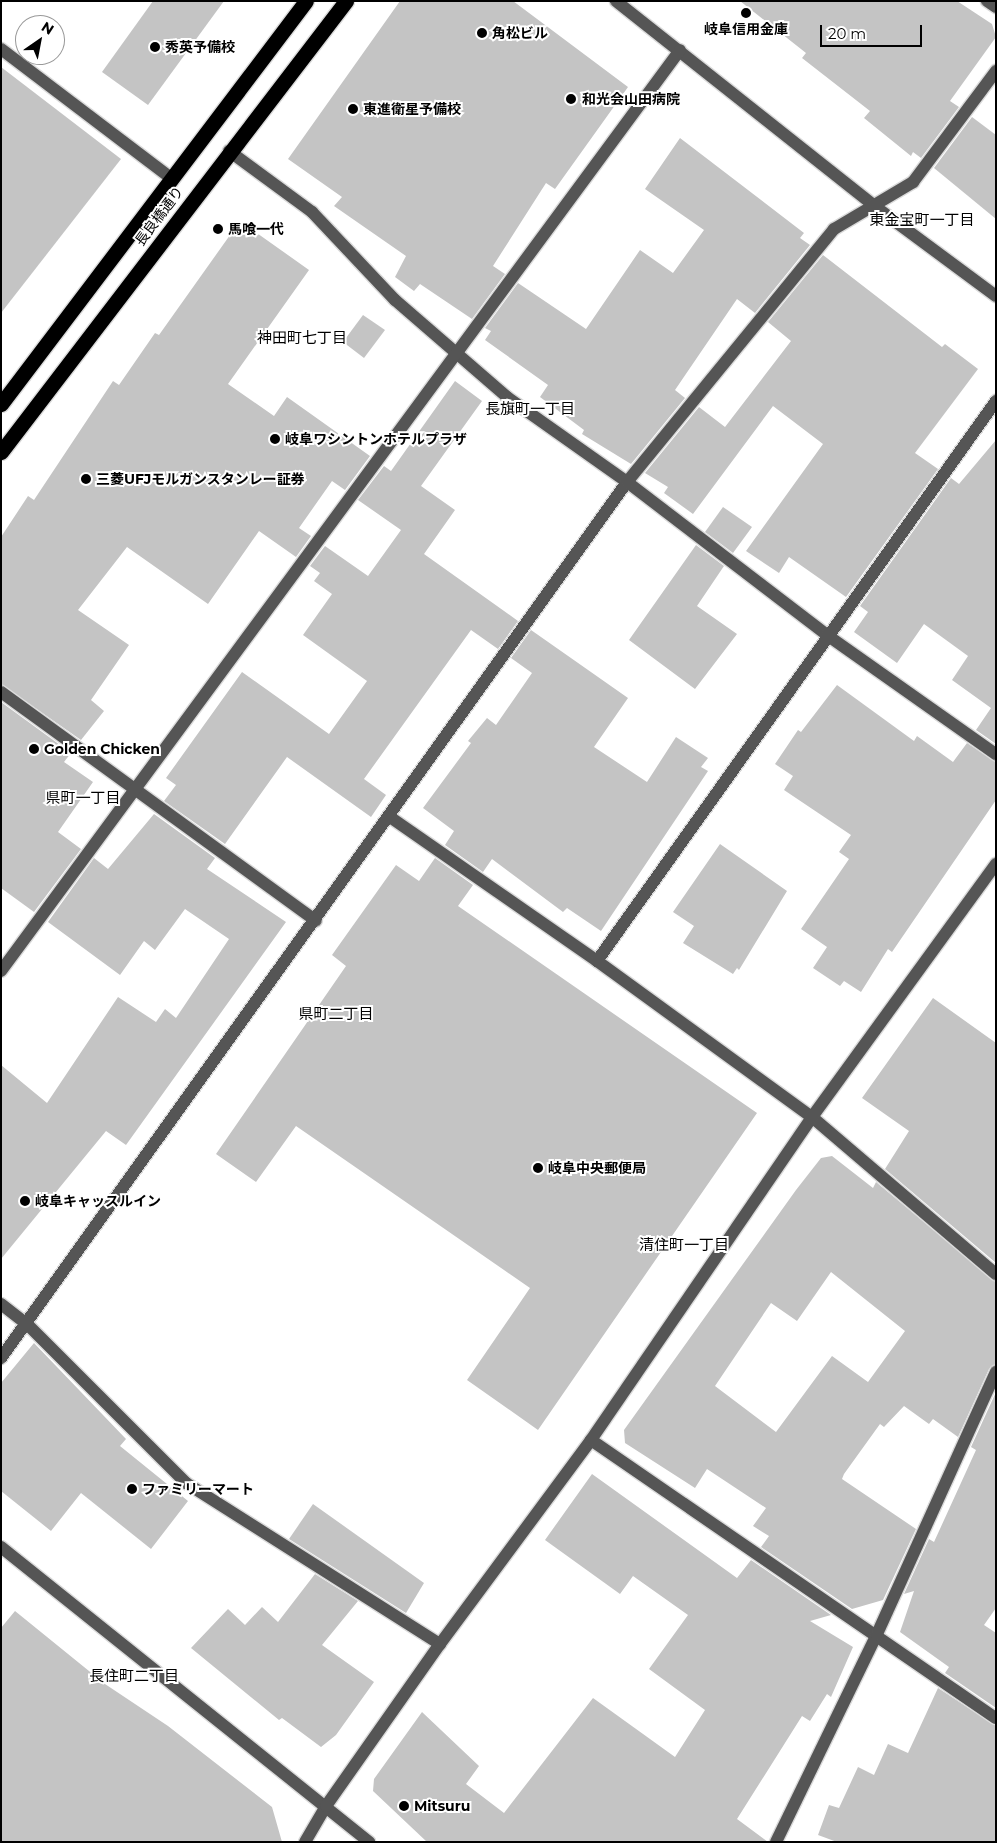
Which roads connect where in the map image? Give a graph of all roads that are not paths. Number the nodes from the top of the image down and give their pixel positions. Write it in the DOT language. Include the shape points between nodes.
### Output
graph roads {
  1 [pos="306,1"];
  2 [pos="346,1"];
  3 [pos="616,1"];
  4 [pos="987,1"];
  5 [pos="996,7"];
  6 [pos="1,48"];
  7 [pos="680,50"];
  8 [pos="996,71"];
  9 [pos="229,151"];
  10 [pos="172,179"];
  11 [pos="873,205"];
  12 [pos="996,296"];
  13 [pos="454,353"];
  14 [pos="996,401"];
  15 [pos="1,404"];
  16 [pos="1,452"];
  17 [pos="627,482"];
  18 [pos="827,635"];
  19 [pos="1,692"];
  20 [pos="996,754"];
  21 [pos="135,792"];
  22 [pos="390,817"];
  23 [pos="996,864"];
  24 [pos="316,921"];
  25 [pos="598,960"];
  26 [pos="1,971"];
  27 [pos="812,1117"];
  28 [pos="996,1274"];
  29 [pos="1,1304"];
  30 [pos="27,1324"];
  31 [pos="1,1358"];
  32 [pos="996,1372"];
  33 [pos="591,1440"];
  34 [pos="1,1547"];
  35 [pos="877,1634"];
  36 [pos="440,1644"];
  37 [pos="996,1718"];
  38 [pos="326,1806"];
  39 [pos="305,1842"];
  40 [pos="369,1842"];
  41 [pos="776,1842"];
  1 -- 10 [label="highway, 長良橋通り"];
  2 -- 9 [label="highway, 長良橋通り"];
  3 -- 7 [label="street"];
  4 -- 5 [label="street"];
  6 -- 10 [label="street"];
  7 -- 11 [label="street"];
  7 -- 13 [label="street"];
  8 -- 11 [label="street" via="913,182"];
  9 -- 13 [label="street" via="312,212 395,300"];
  9 -- 16 [label="highway, 長良橋通り"];
  10 -- 15 [label="highway, 長良橋通り"];
  11 -- 12 [label="street"];
  11 -- 17 [label="street" via="834,229"];
  13 -- 17 [label="street" via="507,397"];
  13 -- 21 [label="street"];
  14 -- 18 [label="street"];
  17 -- 18 [label="street"];
  17 -- 22 [label="street"];
  18 -- 20 [label="street"];
  18 -- 25 [label="street"];
  19 -- 21 [label="street"];
  21 -- 24 [label="street"];
  21 -- 26 [label="street"];
  22 -- 24 [label="street"];
  22 -- 25 [label="street"];
  23 -- 27 [label="street"];
  24 -- 30 [label="street"];
  25 -- 27 [label="street"];
  27 -- 28 [label="street"];
  27 -- 33 [label="street"];
  29 -- 30 [label="street"];
  30 -- 31 [label="street"];
  30 -- 36 [label="street" via="186,1483"];
  32 -- 35 [label="street"];
  33 -- 35 [label="street"];
  33 -- 36 [label="street"];
  34 -- 38 [label="street"];
  35 -- 37 [label="street"];
  35 -- 41 [label="street"];
  36 -- 38 [label="street"];
  38 -- 39 [label="street"];
  38 -- 40 [label="street"];
}
